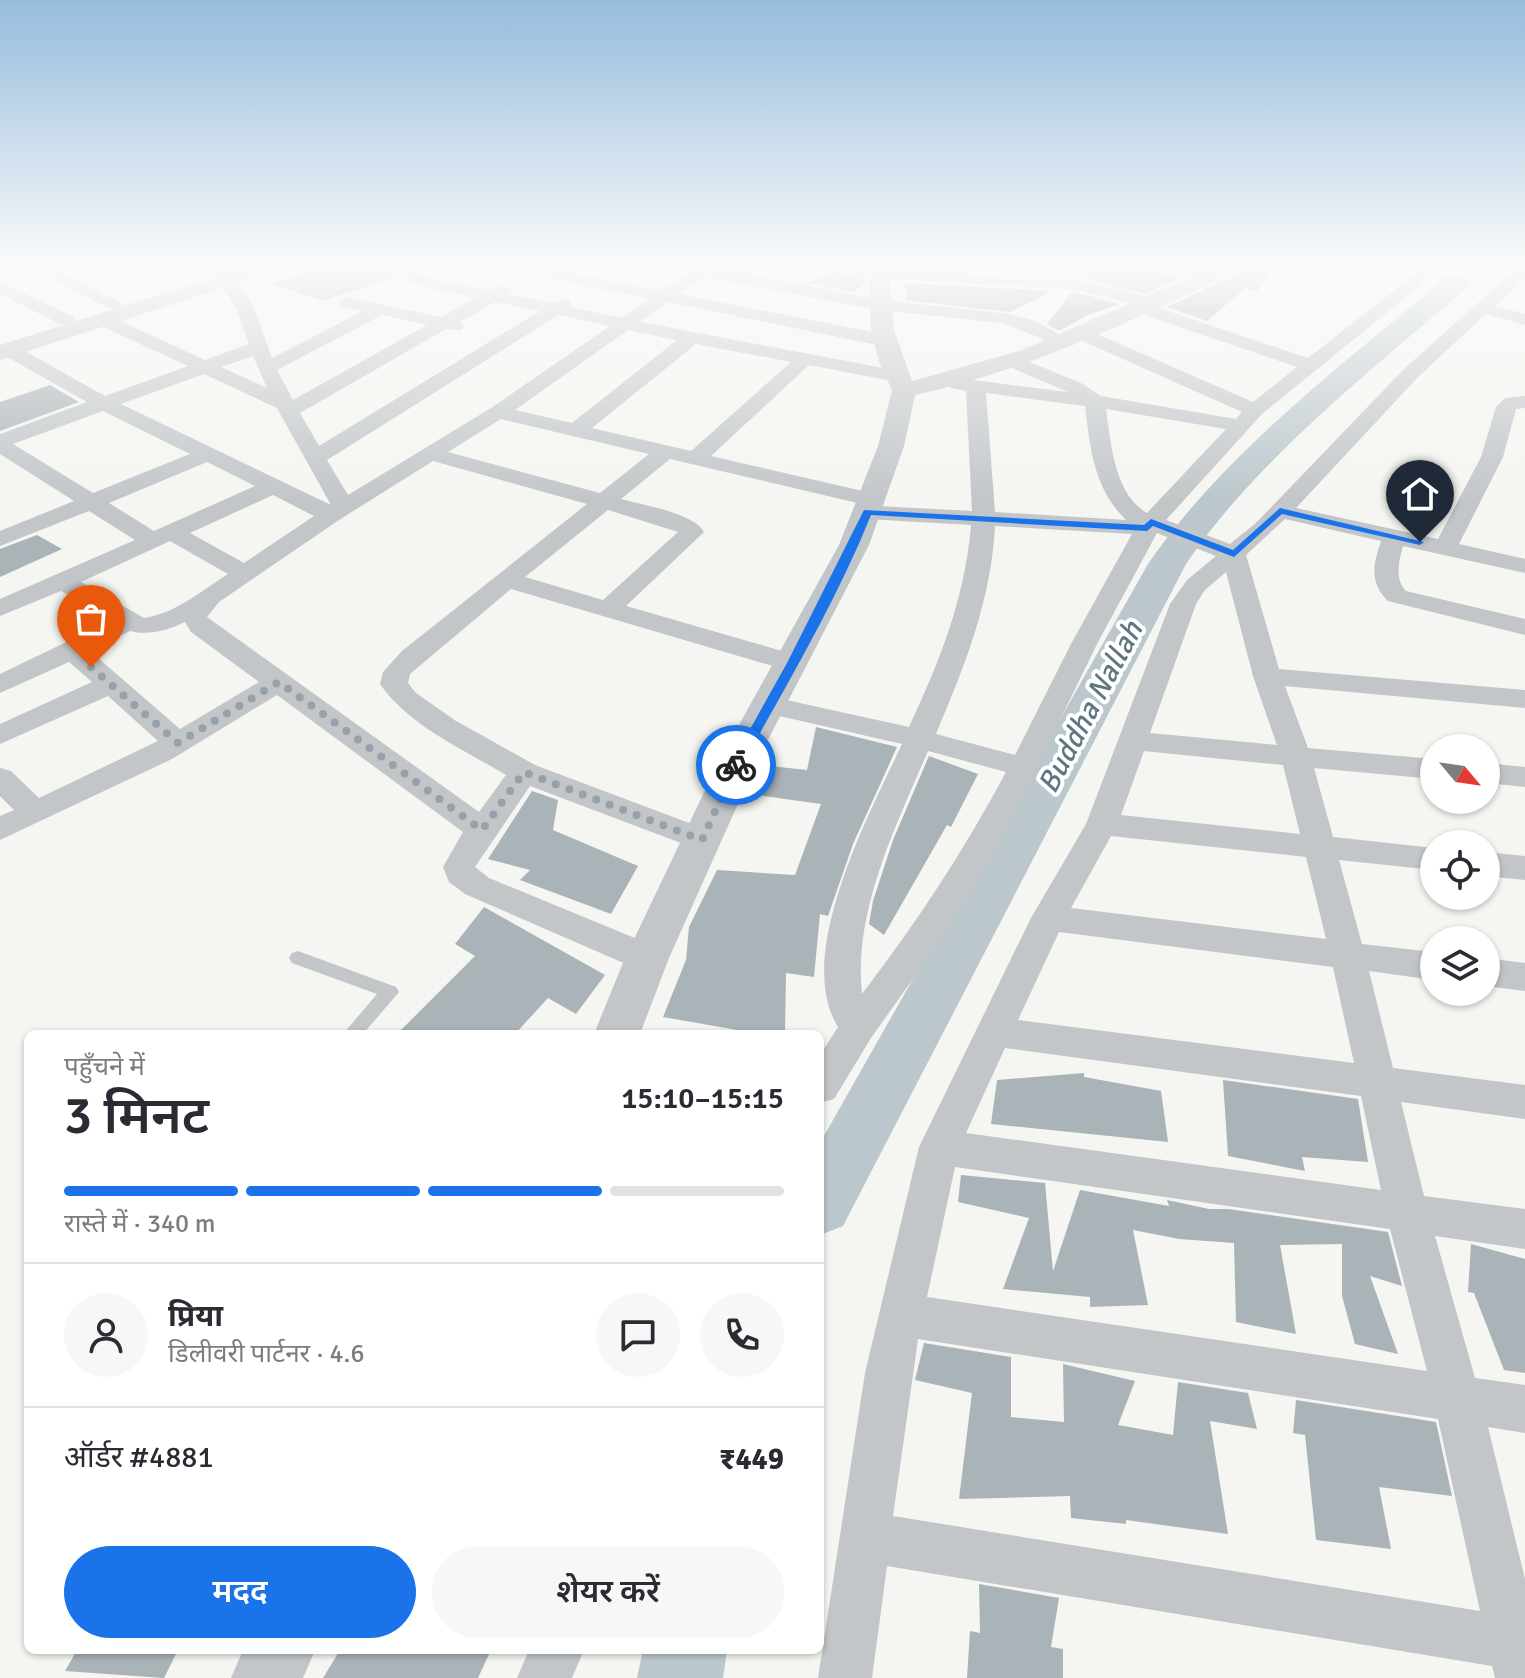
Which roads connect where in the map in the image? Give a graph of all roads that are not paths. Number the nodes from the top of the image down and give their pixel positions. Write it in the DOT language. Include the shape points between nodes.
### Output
graph roads {
  1 [pos="169,345"];
  2 [pos="310,345"];
  3 [pos="406,345"];
  4 [pos="497,345"];
  5 [pos="544,345"];
  6 [pos="591,345"];
  7 [pos="683,345"];
  8 [pos="729,345"];
  9 [pos="888,345"];
  10 [pos="1053,345"];
  11 [pos="1088,345"];
  12 [pos="1256,345"];
  13 [pos="1335,345"];
  14 [pos="1441,345"];
  15 [pos="259,347"];
  16 [pos="3,348"];
  17 [pos="580,353"];
  18 [pos="804,360"];
  19 [pos="1012,361"];
  20 [pos="1310,365"];
  21 [pos="207,366"];
  22 [pos="267,368"];
  23 [pos="945,382"];
  24 [pos="900,383"];
  25 [pos="975,387"];
  26 [pos="1095,401"];
  27 [pos="1525,402"];
  28 [pos="105,404"];
  29 [pos="288,408"];
  30 [pos="498,412"];
  31 [pos="1249,418"];
  32 [pos="575,431"];
  33 [pos="0,443"];
  34 [pos="666,451"];
  35 [pos="209,454"];
  36 [pos="431,454"];
  37 [pos="315,458"];
  38 [pos="695,459"];
  39 [pos="274,486"];
  40 [pos="91,500"];
  41 [pos="603,503"];
  42 [pos="870,506"];
  43 [pos="337,511"];
  44 [pos="1280,511"];
  45 [pos="982,519"];
  46 [pos="1153,525"];
  47 [pos="162,536"];
  48 [pos="1394,537"];
  49 [pos="0,539"];
  50 [pos="1445,548"];
  51 [pos="1223,549"];
  52 [pos="1525,566"];
  53 [pos="246,574"];
  54 [pos="507,580"];
  55 [pos="62,581"];
  56 [pos="201,605"];
  57 [pos="0,608"];
  58 [pos="608,609"];
  59 [pos="129,622"];
  60 [pos="1525,627"];
  61 [pos="71,649"];
  62 [pos="793,663"];
  63 [pos="1267,676"];
  64 [pos="279,682"];
  65 [pos="111,684"];
  66 [pos="0,685"];
  67 [pos="1525,699"];
  68 [pos="768,705"];
  69 [pos="0,735"];
  70 [pos="921,739"];
  71 [pos="1132,741"];
  72 [pos="178,743"];
  73 [pos="1296,756"];
  74 [pos="1023,767"];
  75 [pos="1420,768"];
  76 [pos="524,772"];
  77 [pos="1500,774"];
  78 [pos="1525,777"];
  79 [pos="0,778"];
  80 [pos="35,812"];
  81 [pos="1102,824"];
  82 [pos="0,829"];
  83 [pos="482,830"];
  84 [pos="702,840"];
  85 [pos="1319,846"];
  86 [pos="1420,857"];
  87 [pos="1500,865"];
  88 [pos="1525,868"];
  89 [pos="1048,918"];
  90 [pos="1348,956"];
  91 [pos="298,958"];
  92 [pos="647,958"];
  93 [pos="1420,964"];
  94 [pos="1500,974"];
  95 [pos="1525,977"];
  96 [pos="858,1027"];
  97 [pos="356,1030"];
  98 [pos="619,1030"];
  99 [pos="994,1032"];
  100 [pos="824,1081"];
  101 [pos="1379,1083"];
  102 [pos="1525,1102"];
  103 [pos="939,1147"];
  104 [pos="1407,1212"];
  105 [pos="1525,1229"];
  106 [pos="902,1315"];
  107 [pos="1457,1397"];
  108 [pos="1525,1409"];
  109 [pos="866,1537"];
  110 [pos="279,1654"];
  111 [pos="555,1654"];
  112 [pos="1520,1655"];
  113 [pos="265,1678"];
  114 [pos="544,1678"];
  115 [pos="845,1678"];
  1 -- 21 [label="street"];
  2 -- 22 [label="street"];
  3 -- 29 [label="street"];
  4 -- 37 [label="street"];
  5 -- 17 [label="street"];
  6 -- 17 [label="street"];
  7 -- 32 [label="street"];
  8 -- 18 [label="street"];
  9 -- 24 [label="street"];
  10 -- 19 [label="street"];
  11 -- 31 [label="street"];
  12 -- 20 [label="street"];
  13 -- 20 [label="street"];
  14 -- 44 [label="street"];
  15 -- 21 [label="street"];
  15 -- 22 [label="street"];
  16 -- 28 [label="street"];
  17 -- 30 [label="street"];
  18 -- 24 [label="street"];
  18 -- 38 [label="street"];
  19 -- 23 [label="street"];
  19 -- 26 [label="street"];
  20 -- 31 [label="street"];
  21 -- 28 [label="street"];
  21 -- 29 [label="street"];
  22 -- 29 [label="street"];
  23 -- 24 [label="street"];
  23 -- 25 [label="street"];
  24 -- 42 [label="street" via="891,446"];
  25 -- 26 [label="street"];
  25 -- 45 [label="street"];
  26 -- 31 [label="street"];
  26 -- 46 [label="street" via="1118,500"];
  27 -- 50 [label="street" via="1506,407 1492,457"];
  28 -- 33 [label="street"];
  28 -- 35 [label="street"];
  29 -- 37 [label="street"];
  30 -- 32 [label="street"];
  30 -- 36 [label="street"];
  31 -- 46 [label="street"];
  32 -- 34 [label="street"];
  33 -- 40 [label="street"];
  34 -- 38 [label="street"];
  34 -- 41 [label="street"];
  35 -- 39 [label="street"];
  35 -- 40 [label="street"];
  36 -- 41 [label="street"];
  36 -- 43 [label="street"];
  37 -- 43 [label="street"];
  38 -- 42 [label="street"];
  39 -- 43 [label="street"];
  39 -- 47 [label="street"];
  40 -- 47 [label="street"];
  40 -- 49 [label="street"];
  41 -- 54 [label="street"];
  41 -- 58 [label="street" via="681,523 692,532"];
  42 -- 45 [label="street"];
  42 -- 62 [label="street"];
  43 -- 53 [label="street"];
  44 -- 48 [label="street"];
  44 -- 51 [label="street"];
  45 -- 46 [label="street"];
  45 -- 70 [label="street" via="981,564 972,605"];
  46 -- 51 [label="street"];
  46 -- 74 [label="street"];
  47 -- 53 [label="street"];
  47 -- 55 [label="street"];
  48 -- 50 [label="street"];
  48 -- 60 [label="street" via="1385,568 1386,583 1397,596"];
  50 -- 52 [label="street"];
  51 -- 63 [label="street"];
  51 -- 71 [label="street" via="1183,604"];
  53 -- 56 [label="street"];
  54 -- 58 [label="street"];
  54 -- 76 [label="street" via="412,657 397,672 394,684 446,727"];
  55 -- 57 [label="street"];
  55 -- 59 [label="street"];
  56 -- 59 [label="street" via="154,626"];
  56 -- 64 [label="street" via="195,621"];
  58 -- 62 [label="street"];
  59 -- 61 [label="street"];
  61 -- 65 [label="street"];
  61 -- 66 [label="street"];
  62 -- 68 [label="street"];
  63 -- 67 [label="street"];
  63 -- 73 [label="street"];
  64 -- 72 [label="street"];
  64 -- 83 [label="street"];
  65 -- 69 [label="street"];
  65 -- 72 [label="street"];
  68 -- 70 [label="street"];
  68 -- 84 [label="street"];
  70 -- 74 [label="street"];
  70 -- 96 [label="street" via="875,839 842,953 846,1008"];
  71 -- 73 [label="street"];
  71 -- 81 [label="street"];
  72 -- 80 [label="street"];
  73 -- 75 [label="street"];
  73 -- 85 [label="street"];
  74 -- 96 [label="street" via="940,913"];
  76 -- 83 [label="street"];
  76 -- 84 [label="street"];
  77 -- 78 [label="street"];
  79 -- 80 [label="street"];
  80 -- 82 [label="street"];
  81 -- 85 [label="street"];
  81 -- 89 [label="street"];
  83 -- 92 [label="street" via="459,867 468,880"];
  84 -- 92 [label="street"];
  85 -- 86 [label="street"];
  85 -- 90 [label="street"];
  87 -- 88 [label="street"];
  89 -- 90 [label="street"];
  89 -- 99 [label="street"];
  90 -- 93 [label="street"];
  90 -- 101 [label="street"];
  91 -- 97 [label="lane" via="390,992"];
  92 -- 98 [label="street"];
  94 -- 95 [label="street"];
  96 -- 100 [label="street"];
  99 -- 101 [label="street"];
  99 -- 103 [label="street"];
  101 -- 102 [label="street"];
  101 -- 104 [label="street"];
  103 -- 104 [label="street"];
  103 -- 106 [label="street"];
  104 -- 105 [label="street"];
  104 -- 107 [label="street"];
  106 -- 107 [label="street"];
  106 -- 109 [label="street" via="881,1419"];
  107 -- 108 [label="street"];
  107 -- 112 [label="street"];
  109 -- 112 [label="street"];
  109 -- 115 [label="street"];
  110 -- 113 [label="street"];
  111 -- 114 [label="street"];
}
